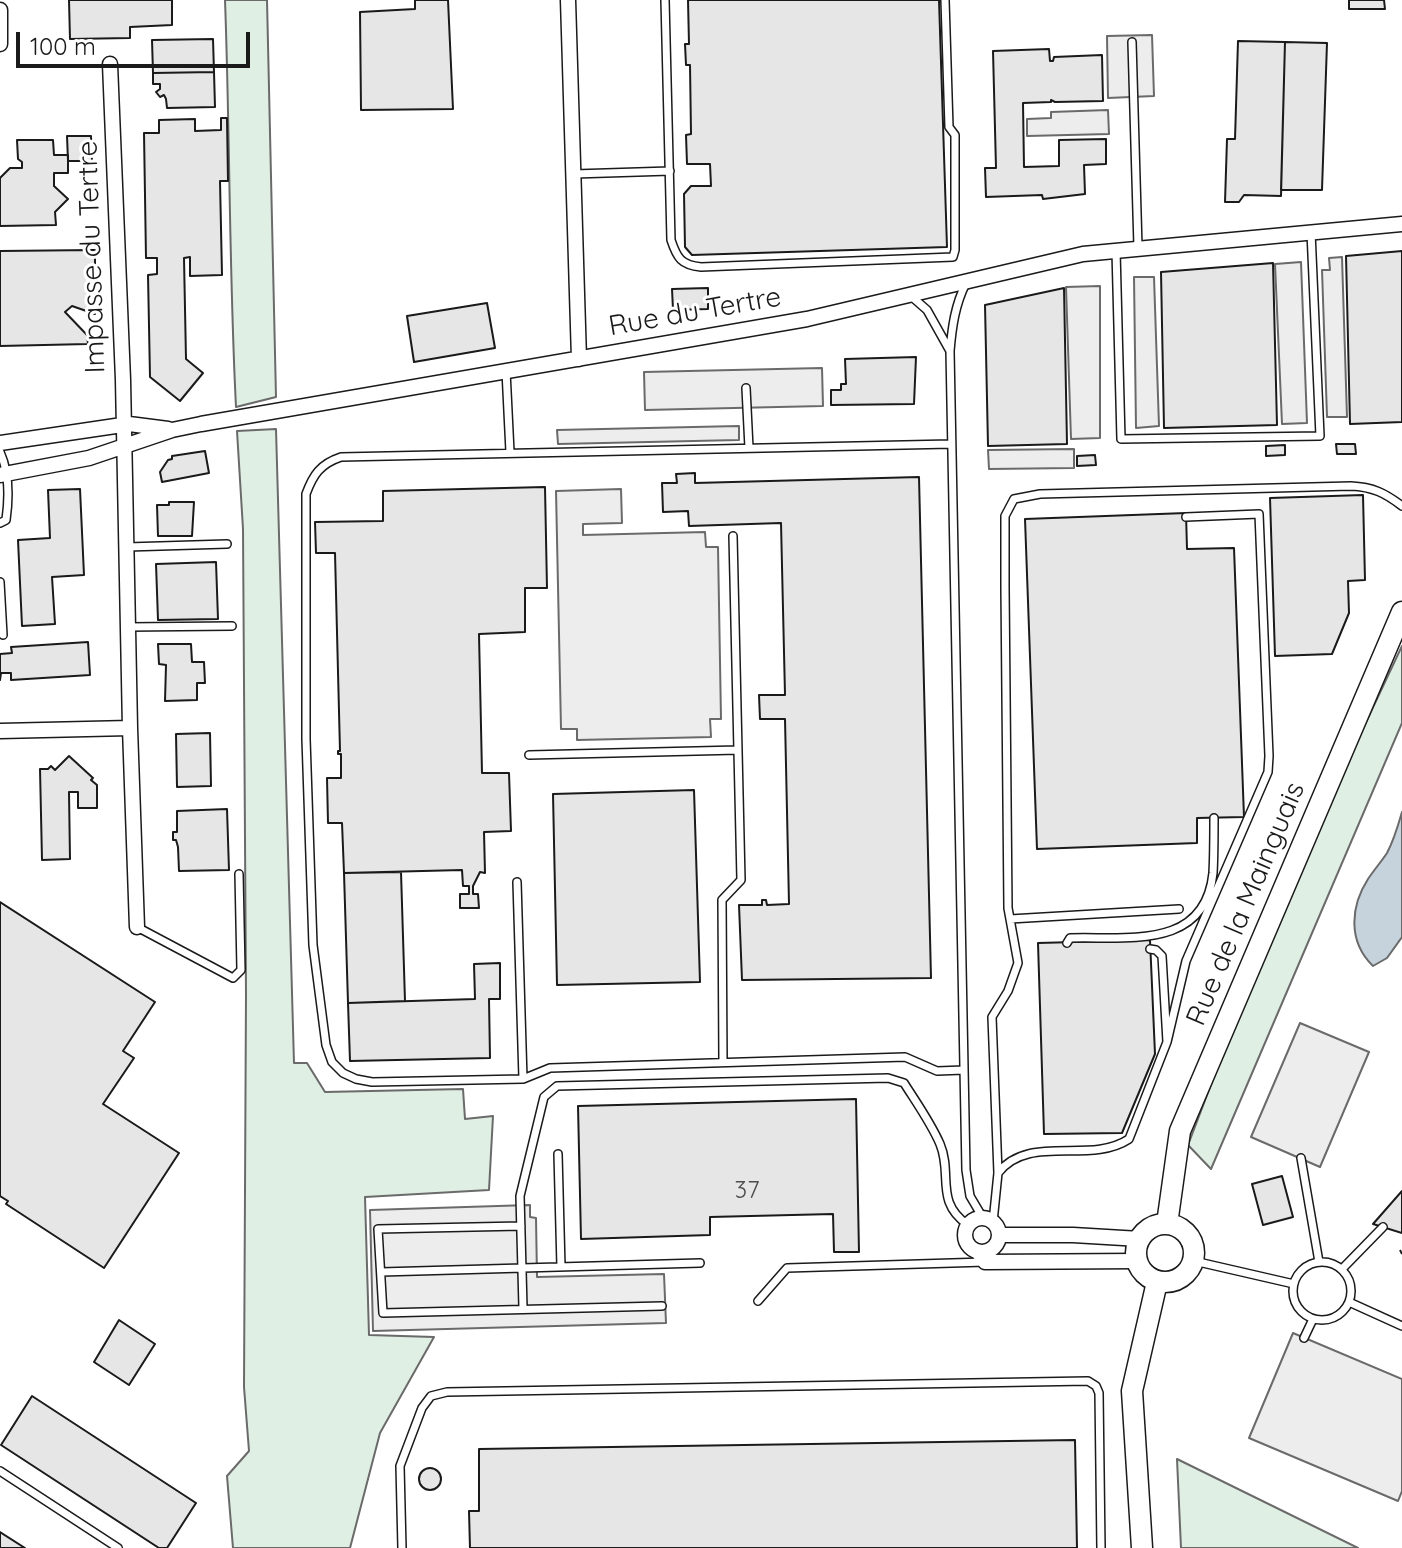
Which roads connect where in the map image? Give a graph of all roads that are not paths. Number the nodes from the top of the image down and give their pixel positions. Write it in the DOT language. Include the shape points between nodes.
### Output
graph roads {
  1 [pos="568,0"];
  2 [pos="665,0"];
  3 [pos="945,0"];
  4 [pos="0,10"];
  5 [pos="1132,42"];
  6 [pos="0,44"];
  7 [pos="110,64"];
  8 [pos="670,171"];
  9 [pos="572,174"];
  10 [pos="1402,224"];
  11 [pos="1311,232"];
  12 [pos="1138,247"];
  13 [pos="1115,249"];
  14 [pos="967,281"];
  15 [pos="909,295"];
  16 [pos="950,351"];
  17 [pos="579,359"];
  18 [pos="506,371"];
  19 [pos="746,388"];
  20 [pos="124,424"];
  21 [pos="172,430"];
  22 [pos="0,443"];
  23 [pos="951,444"];
  24 [pos="125,447"];
  25 [pos="749,448"];
  26 [pos="0,452"];
  27 [pos="510,452"];
  28 [pos="3,474"];
  29 [pos="1402,506"];
  30 [pos="1186,517"];
  31 [pos="0,523"];
  32 [pos="733,536"];
  33 [pos="227,544"];
  34 [pos="127,547"];
  35 [pos="0,582"];
  36 [pos="1402,612"];
  37 [pos="232,626"];
  38 [pos="128,627"];
  39 [pos="3,635"];
  40 [pos="130,728"];
  41 [pos="0,731"];
  42 [pos="738,750"];
  43 [pos="529,755"];
  44 [pos="1214,818"];
  45 [pos="239,874"];
  46 [pos="517,882"];
  47 [pos="1179,909"];
  48 [pos="1010,919"];
  49 [pos="137,927"];
  50 [pos="1067,943"];
  51 [pos="1150,949"];
  52 [pos="1167,1042"];
  53 [pos="723,1062"];
  54 [pos="964,1070"];
  55 [pos="523,1079"];
  56 [pos="558,1154"];
  57 [pos="1301,1158"];
  58 [pos="998,1173"];
  59 [pos="1167,1224"];
  60 [pos="968,1225"];
  61 [pos="992,1225"];
  62 [pos="521,1226"];
  63 [pos="1383,1227"];
  64 [pos="1140,1239"];
  65 [pos="982,1257"];
  66 [pos="1137,1261"];
  67 [pos="1194,1261"];
  68 [pos="1319,1262"];
  69 [pos="700,1263"];
  70 [pos="561,1267"];
  71 [pos="522,1268"];
  72 [pos="1342,1269"];
  73 [pos="381,1272"];
  74 [pos="1157,1282"];
  75 [pos="1294,1284"];
  76 [pos="758,1301"];
  77 [pos="1349,1302"];
  78 [pos="662,1306"];
  79 [pos="523,1308"];
  80 [pos="1313,1319"];
  81 [pos="1402,1326"];
  82 [pos="1304,1338"];
  83 [pos="0,1471"];
  84 [pos="118,1548"];
  85 [pos="402,1548"];
  86 [pos="1101,1548"];
  87 [pos="1142,1548"];
  1 -- 9 [label="street"];
  2 -- 8 [label="lane"];
  3 -- 8 [label="lane" via="949,127 955,135 953,257 687,265 679,261 671,240"];
  4 -- 6 [label="street"];
  5 -- 12 [label="lane"];
  7 -- 20 [label="street, Impasse du Tertre"];
  8 -- 9 [label="lane"];
  9 -- 17 [label="street"];
  10 -- 11 [label="street, Rue du Tertre"];
  11 -- 12 [label="street, Rue du Tertre"];
  11 -- 13 [label="lane" via="1320,436 1121,439"];
  12 -- 13 [label="street, Rue du Tertre"];
  13 -- 14 [label="street, Rue du Tertre"];
  14 -- 15 [label="street, Rue du Tertre"];
  14 -- 16 [label="lane" via="952,322"];
  15 -- 16 [label="lane" via="927,310"];
  15 -- 17 [label="street, Rue du Tertre" via="807,319"];
  16 -- 23 [label="lane"];
  17 -- 18 [label="street, Rue du Tertre"];
  18 -- 21 [label="street, Rue du Tertre"];
  18 -- 27 [label="lane"];
  19 -- 25 [label="lane"];
  20 -- 21 [label="street"];
  20 -- 22 [label="street"];
  20 -- 24 [label="street, Impasse du Tertre"];
  21 -- 24 [label="street, Rue du Tertre"];
  23 -- 25 [label="lane"];
  23 -- 54 [label="lane"];
  24 -- 28 [label="street, Rue du Tertre"];
  24 -- 34 [label="street, Impasse du Tertre"];
  25 -- 27 [label="lane"];
  26 -- 28 [label="lane"];
  27 -- 55 [label="lane" via="341,457 313,475 306,494 306,739 313,945 332,1062 343,1073 372,1082"];
  28 -- 31 [label="lane" via="7,512"];
  29 -- 48 [label="lane" via="1367,487 1040,494 1014,499 1005,516"];
  30 -- 52 [label="lane" via="1259,514 1269,756 1268,772 1186,961"];
  32 -- 42 [label="lane"];
  33 -- 34 [label="lane"];
  34 -- 38 [label="street, Impasse du Tertre"];
  35 -- 39 [label="lane"];
  36 -- 59 [label="street, Rue de la Mainguais" via="1180,1131"];
  37 -- 38 [label="lane"];
  38 -- 40 [label="street, Impasse du Tertre"];
  40 -- 41 [label="street"];
  40 -- 49 [label="street, Impasse du Tertre"];
  42 -- 43 [label="lane"];
  42 -- 53 [label="lane" via="741,880 722,900"];
  44 -- 50 [label="lane" via="1213,876 1194,919 1154,936 1070,938"];
  45 -- 49 [label="lane" via="241,970 233,978"];
  46 -- 55 [label="lane"];
  47 -- 48 [label="lane"];
  48 -- 58 [label="lane" via="1018,963 992,1017"];
  51 -- 52 [label="lane" via="1162,956"];
  52 -- 58 [label="lane" via="1129,1139 1111,1149 1022,1155"];
  53 -- 54 [label="lane" via="905,1057 937,1071"];
  53 -- 55 [label="lane" via="550,1068"];
  54 -- 61 [label="lane" via="970,1196"];
  56 -- 70 [label="lane"];
  57 -- 68 [label="lane"];
  58 -- 61 [label="lane"];
  59 -- 64 [label="street"];
  59 -- 67 [label="street" via="1189,1236"];
  60 -- 61 [label="street" via="977,1218"];
  60 -- 62 [label="lane" via="950,1208 940,1145 904,1083 888,1078 557,1086 544,1097 520,1196"];
  60 -- 65 [label="street" via="966,1242"];
  61 -- 64 [label="street"];
  61 -- 65 [label="street" via="995,1248"];
  62 -- 71 [label="lane"];
  62 -- 73 [label="lane" via="378,1229"];
  63 -- 72 [label="lane"];
  64 -- 66 [label="street"];
  65 -- 66 [label="street"];
  65 -- 76 [label="lane" via="787,1268"];
  66 -- 74 [label="street"];
  67 -- 74 [label="street" via="1184,1276"];
  67 -- 75 [label="lane"];
  68 -- 72 [label="lane"];
  68 -- 75 [label="lane" via="1303,1269"];
  69 -- 70 [label="lane"];
  70 -- 71 [label="lane"];
  71 -- 73 [label="lane"];
  71 -- 79 [label="lane"];
  72 -- 77 [label="lane" via="1351,1285"];
  73 -- 79 [label="lane" via="383,1313"];
  74 -- 87 [label="street" via="1132,1391"];
  75 -- 80 [label="lane" via="1294,1301"];
  77 -- 80 [label="lane" via="1330,1319"];
  77 -- 81 [label="lane"];
  78 -- 79 [label="lane"];
  80 -- 82 [label="lane"];
  83 -- 84 [label="lane"];
  85 -- 86 [label="lane" via="400,1466 422,1408 431,1396 447,1392 1088,1381 1099,1393"];
}
